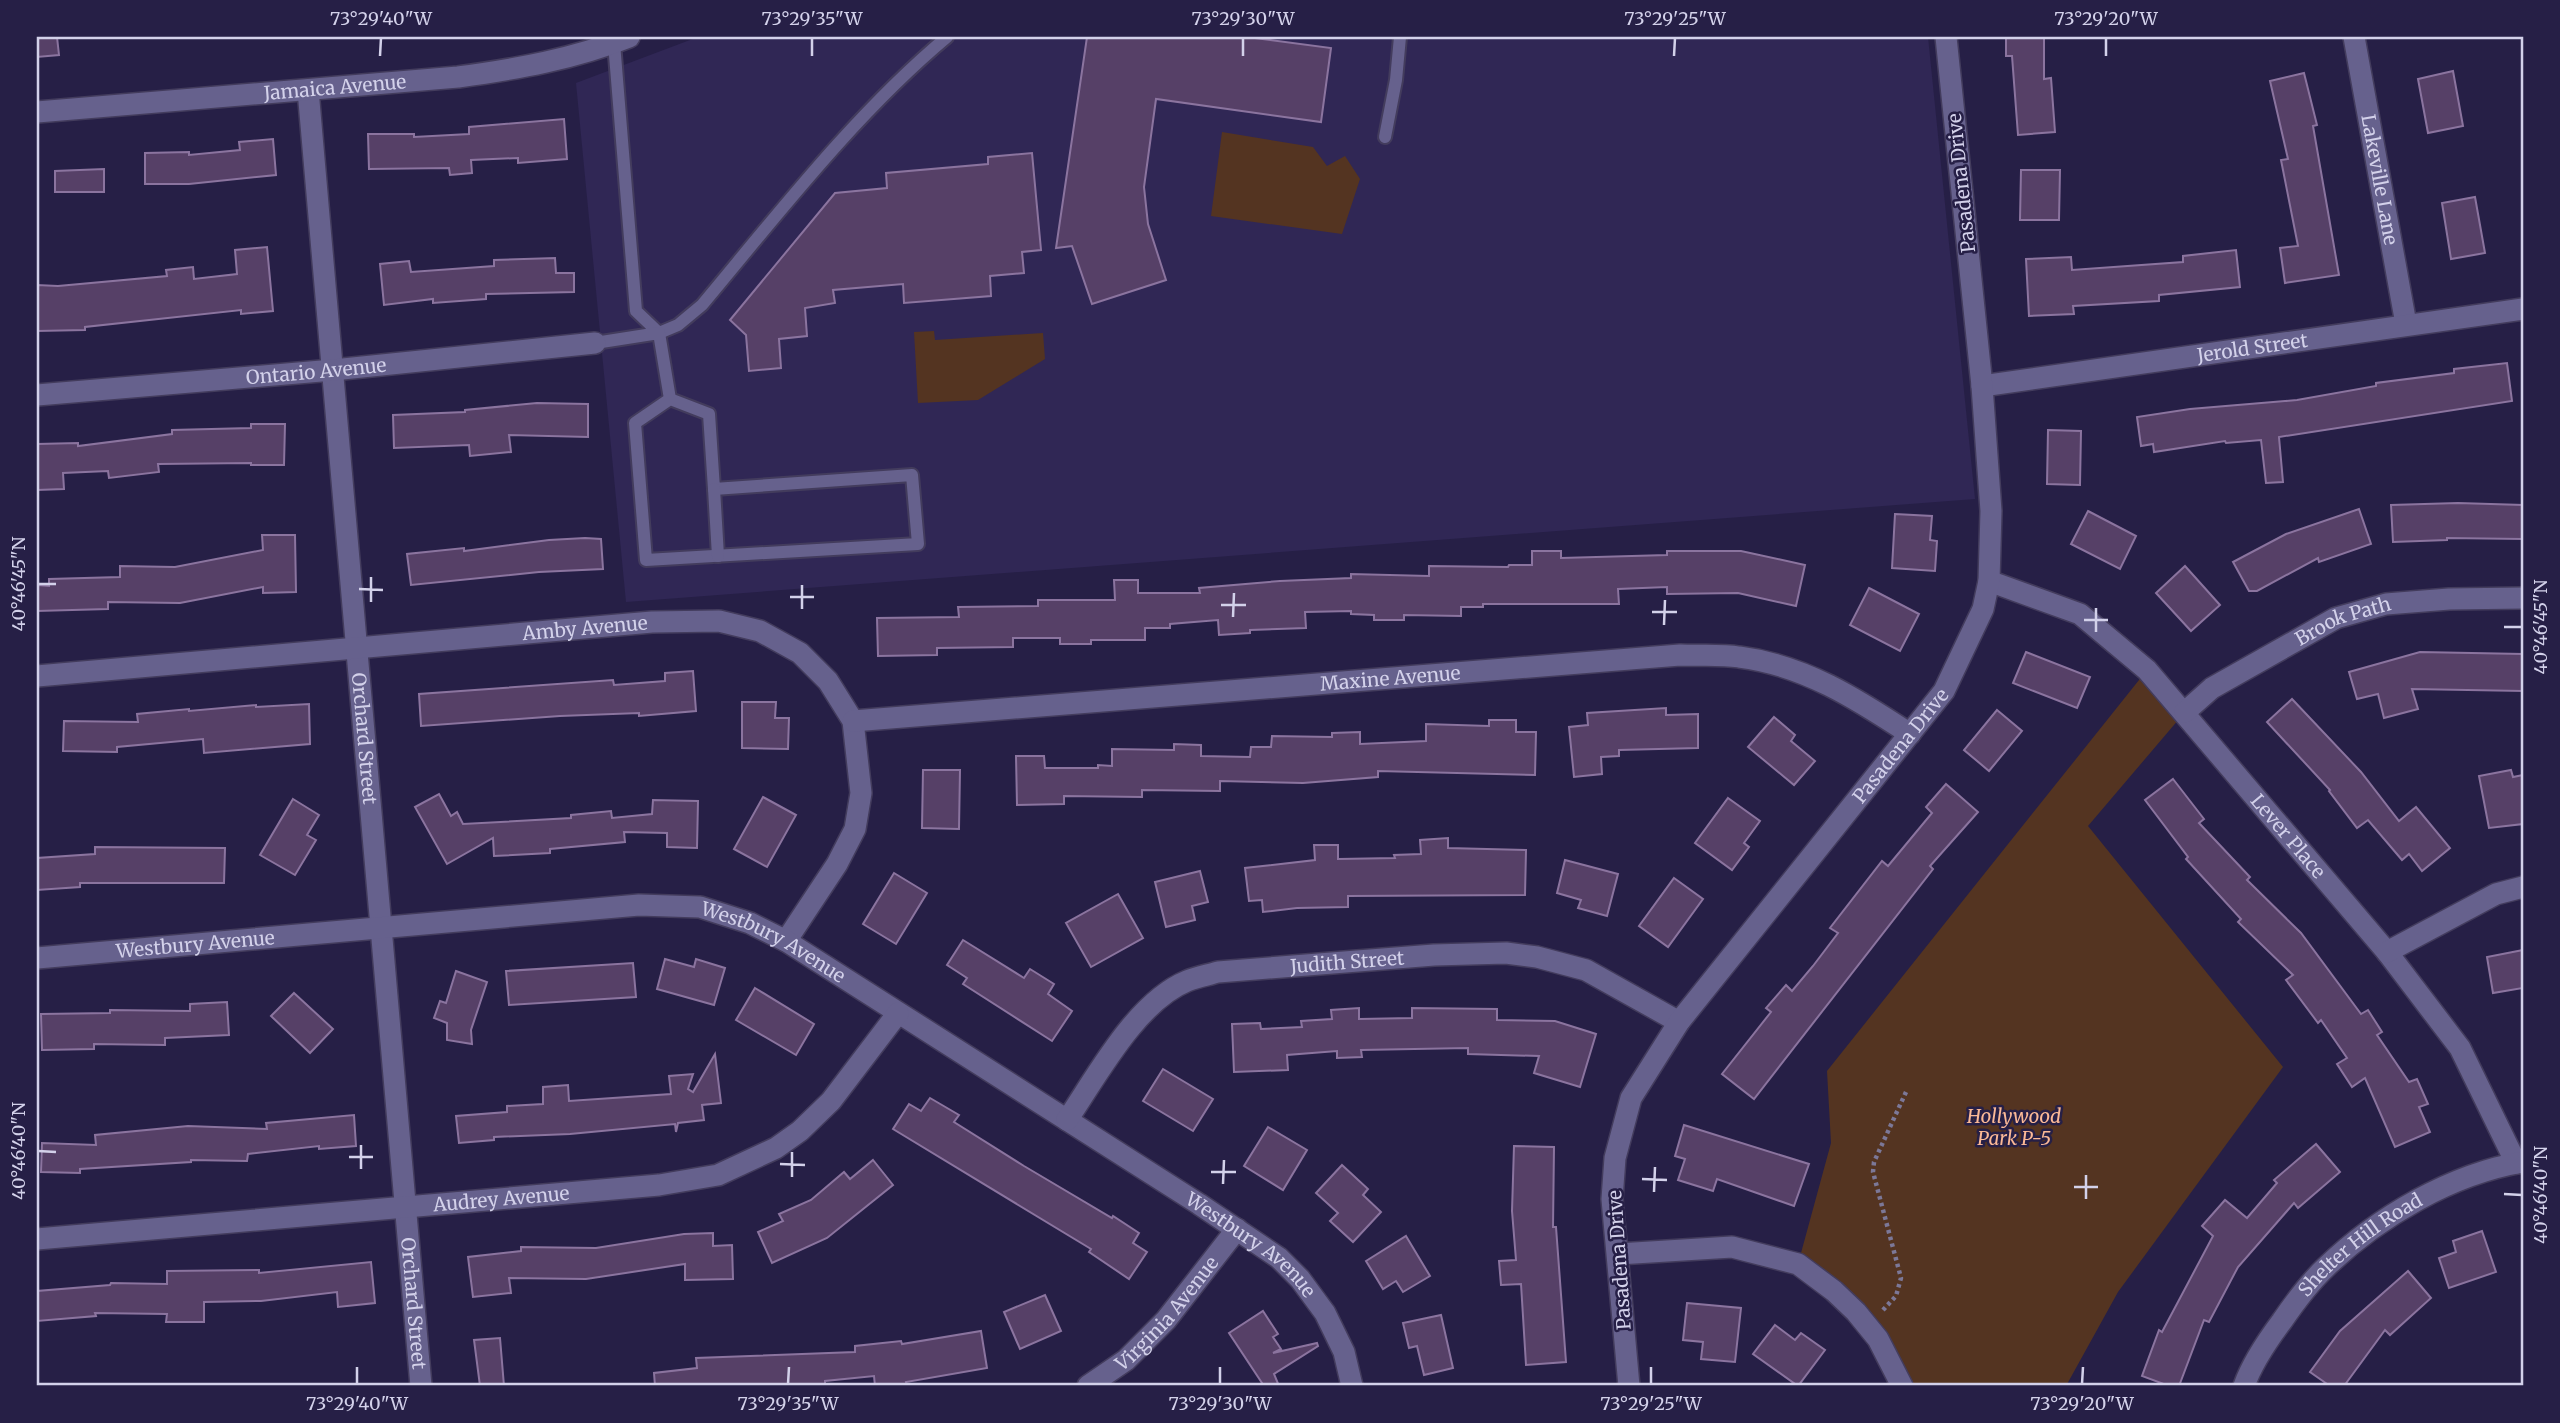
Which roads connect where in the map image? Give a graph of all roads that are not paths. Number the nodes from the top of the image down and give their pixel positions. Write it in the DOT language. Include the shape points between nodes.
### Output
graph roads {
  1 [pos="947,37"];
  2 [pos="1400,37"];
  3 [pos="1946,37"];
  4 [pos="2354,37"];
  5 [pos="621,40"];
  6 [pos="308,90"];
  7 [pos="37,113"];
  8 [pos="1385,137"];
  9 [pos="2523,309"];
  10 [pos="2406,324"];
  11 [pos="659,333"];
  12 [pos="595,343"];
  13 [pos="333,370"];
  14 [pos="1982,386"];
  15 [pos="37,395"];
  16 [pos="670,399"];
  17 [pos="715,489"];
  18 [pos="718,556"];
  19 [pos="1989,581"];
  20 [pos="2523,598"];
  21 [pos="357,649"];
  22 [pos="37,677"];
  23 [pos="2185,712"];
  24 [pos="853,721"];
  25 [pos="1910,734"];
  26 [pos="2523,887"];
  27 [pos="381,928"];
  28 [pos="786,941"];
  29 [pos="2387,952"];
  30 [pos="37,958"];
  31 [pos="898,1013"];
  32 [pos="1678,1022"];
  33 [pos="1067,1120"];
  34 [pos="2520,1163"];
  35 [pos="405,1207"];
  36 [pos="1237,1228"];
  37 [pos="37,1239"];
  38 [pos="1618,1254"];
  39 [pos="421,1386"];
  40 [pos="1088,1386"];
  41 [pos="1352,1386"];
  42 [pos="1629,1386"];
  43 [pos="1902,1386"];
  44 [pos="2244,1386"];
  1 -- 11 [label="lane" via="836,148 702,305 678,325"];
  2 -- 8 [label="lane"];
  3 -- 14 [label="street, Pasadena Drive"];
  4 -- 10 [label="street, Lakeville Lane"];
  5 -- 6 [label="street, Jamaica Avenue" via="526,68"];
  5 -- 11 [label="lane" via="636,311"];
  6 -- 7 [label="street, Jamaica Avenue"];
  6 -- 13 [label="street, Orchard Street"];
  9 -- 10 [label="street, Jerold Street"];
  10 -- 14 [label="street, Jerold Street"];
  11 -- 12 [label="lane"];
  11 -- 16 [label="lane"];
  12 -- 13 [label="street, Ontario Avenue"];
  13 -- 15 [label="street, Ontario Avenue"];
  13 -- 21 [label="street, Orchard Street"];
  14 -- 19 [label="street, Pasadena Drive" via="1992,511"];
  16 -- 17 [label="lane" via="709,414"];
  16 -- 18 [label="lane" via="635,423 646,561"];
  17 -- 18 [label="lane"];
  17 -- 18 [label="lane" via="912,475 919,544"];
  19 -- 23 [label="street, Lever Place" via="2080,614 2147,670"];
  19 -- 25 [label="street, Pasadena Drive" via="1983,609 1944,691"];
  20 -- 23 [label="street, Brook Path" via="2386,604 2336,618 2212,688"];
  21 -- 22 [label="street, Amby Avenue"];
  21 -- 24 [label="street, Amby Avenue" via="652,622 719,621 760,631 800,653 828,681"];
  21 -- 27 [label="street, Orchard Street"];
  23 -- 29 [label="street, Lever Place"];
  24 -- 25 [label="street, Maxine Avenue" via="1680,655 1739,657 1802,672 1855,698"];
  24 -- 28 [label="street, Amby Avenue" via="861,793 855,829"];
  25 -- 32 [label="street, Pasadena Drive"];
  26 -- 29 [label="street" via="2496,894"];
  27 -- 28 [label="street, Westbury Avenue" via="639,905 675,906 700,907 750,923"];
  27 -- 30 [label="street, Westbury Avenue"];
  27 -- 35 [label="street, Orchard Street"];
  28 -- 31 [label="street, Westbury Avenue"];
  29 -- 34 [label="street, Lever Place" via="2460,1048"];
  31 -- 33 [label="street, Westbury Avenue"];
  31 -- 35 [label="street, Audrey Avenue" via="831,1101 800,1131 776,1148 718,1175 659,1185"];
  32 -- 33 [label="street, Judith Street" via="1586,970 1506,953 1218,972 1187,981 1139,1016"];
  32 -- 38 [label="street, Pasadena Drive" via="1631,1098 1615,1158 1612,1199"];
  33 -- 36 [label="street, Westbury Avenue"];
  34 -- 44 [label="street, Shelter Hill Road" via="2464,1179 2367,1232 2302,1293 2270,1337"];
  35 -- 37 [label="street, Audrey Avenue"];
  35 -- 39 [label="street, Orchard Street"];
  36 -- 40 [label="street, Virginia Avenue" via="1166,1320 1126,1360"];
  36 -- 41 [label="street, Westbury Avenue" via="1300,1279 1344,1352"];
  38 -- 42 [label="street, Pasadena Drive"];
  38 -- 43 [label="street" via="1732,1247 1798,1264 1834,1291 1868,1326"];
}
